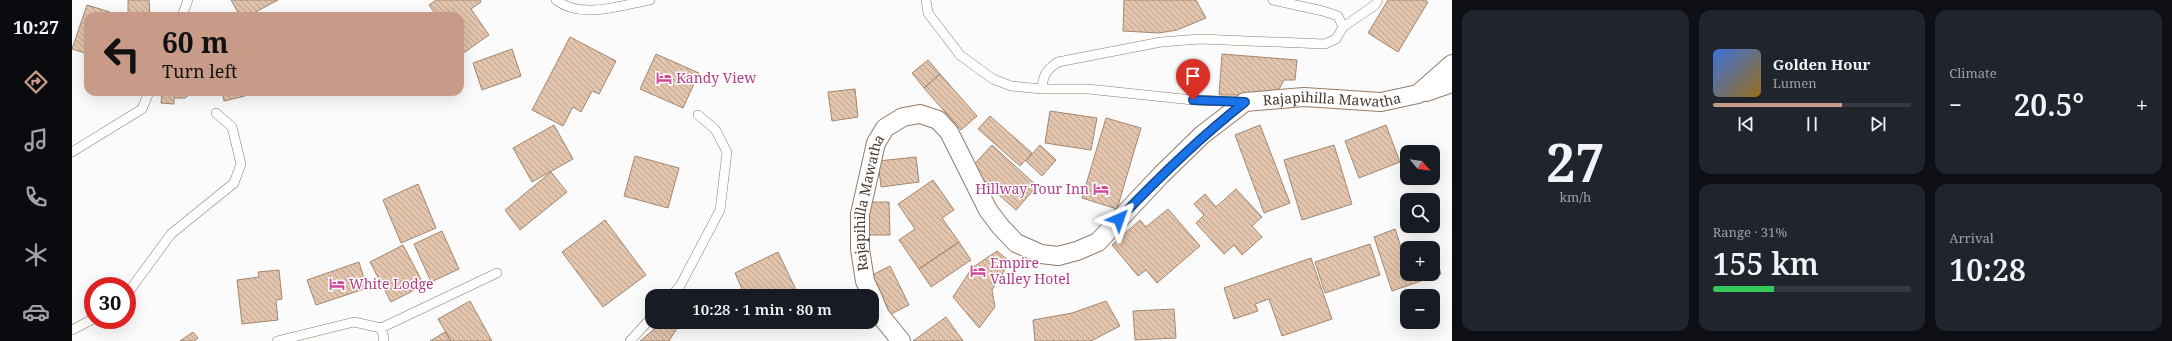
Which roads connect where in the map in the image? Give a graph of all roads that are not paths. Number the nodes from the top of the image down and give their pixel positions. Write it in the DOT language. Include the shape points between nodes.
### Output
graph roads {
  1 [pos="188,0"];
  2 [pos="556,0"];
  3 [pos="650,0"];
  4 [pos="926,0"];
  5 [pos="1273,0"];
  6 [pos="1378,0"];
  7 [pos="184,12"];
  8 [pos="1343,28"];
  9 [pos="1452,64"];
  10 [pos="1452,83"];
  11 [pos="1042,89"];
  12 [pos="1418,94"];
  13 [pos="147,96"];
  14 [pos="1245,102"];
  15 [pos="216,113"];
  16 [pos="698,115"];
  17 [pos="72,152"];
  18 [pos="497,273"];
  19 [pos="136,282"];
  20 [pos="677,289"];
  21 [pos="869,289"];
  22 [pos="879,313"];
  23 [pos="84,324"];
  24 [pos="645,325"];
  25 [pos="381,328"];
  26 [pos="72,330"];
  27 [pos="277,341"];
  28 [pos="383,341"];
  29 [pos="630,341"];
  30 [pos="901,341"];
  1 -- 7 [label="lane"];
  2 -- 3 [label="lane" via="562,5 589,11"];
  4 -- 11 [label="lane" via="928,13 960,55 993,79 1011,86"];
  5 -- 8 [label="lane" via="1338,16"];
  6 -- 8 [label="lane" via="1375,5"];
  8 -- 11 [label="lane" via="1336,39 1324,44 1200,39 1161,42 1058,62 1048,68 1043,76"];
  9 -- 12 [label="street, Rajapihilla Mawatha"];
  10 -- 12 [label="street"];
  11 -- 14 [label="lane" via="1088,88 1193,100"];
  12 -- 14 [label="street, Rajapihilla Mawatha" via="1381,102 1304,98"];
  13 -- 17 [label="lane" via="142,109"];
  14 -- 21 [label="street, Rajapihilla Mawatha" via="1202,135 1161,174 1098,242 1058,256 1040,254 1016,243 1000,226 988,210 949,132 938,120 920,114 903,117 885,128 876,143 860,214 860,248"];
  15 -- 19 [label="lane" via="232,128 241,164 234,183 171,234"];
  16 -- 20 [label="lane" via="715,129 727,152 720,210"];
  18 -- 25 [label="lane"];
  22 -- 30 [label="street, Rajapihilla Mawatha"];
  23 -- 26 [label="lane"];
  24 -- 29 [label="lane"];
  25 -- 27 [label="lane" via="354,322"];
  25 -- 28 [label="lane"];
}
